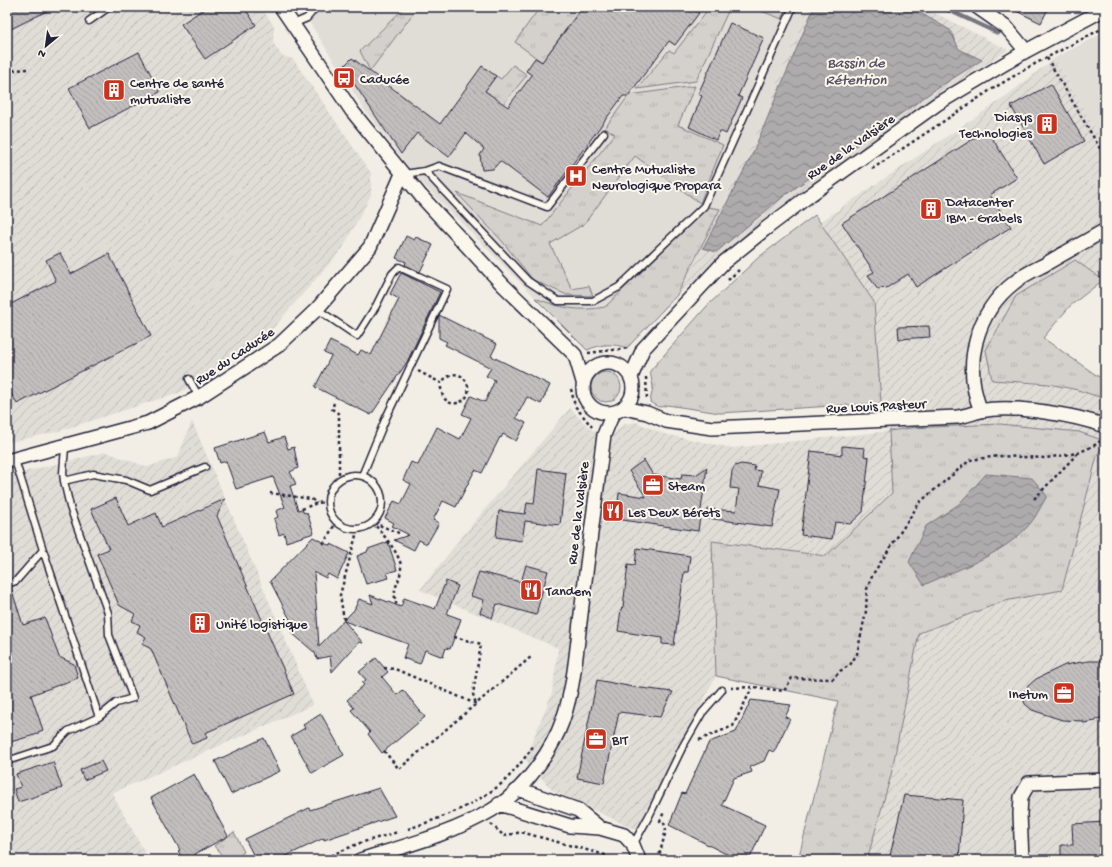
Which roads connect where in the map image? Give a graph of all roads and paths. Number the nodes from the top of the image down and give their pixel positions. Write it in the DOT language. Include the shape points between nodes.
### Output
graph roads {
  1 [pos="109,7"];
  2 [pos="281,7"];
  3 [pos="316,7"];
  4 [pos="793,7"];
  5 [pos="977,7"];
  6 [pos="1105,8"];
  7 [pos="89,20"];
  8 [pos="293,24"];
  9 [pos="1105,27"];
  10 [pos="1026,51"];
  11 [pos="1047,58"];
  12 [pos="27,69"];
  13 [pos="7,71"];
  14 [pos="604,133"];
  15 [pos="1105,157"];
  16 [pos="870,170"];
  17 [pos="425,171"];
  18 [pos="402,174"];
  19 [pos="1105,230"];
  20 [pos="741,268"];
  21 [pos="725,282"];
  22 [pos="317,309"];
  23 [pos="644,349"];
  24 [pos="575,355"];
  25 [pos="602,363"];
  26 [pos="615,364"];
  27 [pos="411,367"];
  28 [pos="645,371"];
  29 [pos="189,380"];
  30 [pos="632,381"];
  31 [pos="583,382"];
  32 [pos="441,383"];
  33 [pos="571,387"];
  34 [pos="199,397"];
  35 [pos="334,403"];
  36 [pos="592,408"];
  37 [pos="619,411"];
  38 [pos="981,411"];
  39 [pos="647,413"];
  40 [pos="1105,426"];
  41 [pos="604,435"];
  42 [pos="1100,441"];
  43 [pos="65,447"];
  44 [pos="1078,453"];
  45 [pos="11,461"];
  46 [pos="205,467"];
  47 [pos="362,476"];
  48 [pos="339,480"];
  49 [pos="64,481"];
  50 [pos="270,493"];
  51 [pos="1034,499"];
  52 [pos="328,502"];
  53 [pos="317,503"];
  54 [pos="302,509"];
  55 [pos="336,522"];
  56 [pos="372,522"];
  57 [pos="358,528"];
  58 [pos="399,532"];
  59 [pos="323,544"];
  60 [pos="43,550"];
  61 [pos="7,584"];
  62 [pos="397,606"];
  63 [pos="344,620"];
  64 [pos="454,637"];
  65 [pos="532,656"];
  66 [pos="384,668"];
  67 [pos="752,688"];
  68 [pos="722,690"];
  69 [pos="476,704"];
  70 [pos="98,718"];
  71 [pos="537,740"];
  72 [pos="696,741"];
  73 [pos="384,751"];
  74 [pos="7,761"];
  75 [pos="1105,780"];
  76 [pos="518,789"];
  77 [pos="499,804"];
  78 [pos="666,807"];
  79 [pos="600,828"];
  80 [pos="521,832"];
  81 [pos="633,845"];
  82 [pos="320,860"];
  83 [pos="360,860"];
  84 [pos="613,860"];
  85 [pos="639,860"];
  86 [pos="658,860"];
  87 [pos="1022,860"];
  1 -- 7 [label="lane"];
  2 -- 8 [label="street"];
  3 -- 8 [label="lane" via="307,18"];
  4 -- 17 [label="lane" via="704,206 619,287 593,301 558,301 528,281"];
  5 -- 10 [label="street" via="1007,28"];
  6 -- 10 [label="street, Rue de la Valsière"];
  8 -- 18 [label="street" via="352,111"];
  9 -- 11 [label="path"];
  10 -- 23 [label="street, Rue de la Valsière" via="937,104 764,230 723,263"];
  11 -- 15 [label="path"];
  11 -- 16 [label="path" via="989,92"];
  12 -- 13 [label="path"];
  14 -- 17 [label="lane" via="547,207 439,166"];
  17 -- 18 [label="lane"];
  18 -- 22 [label="street, Rue du Caducée" via="370,247"];
  18 -- 24 [label="street" via="430,208 503,285"];
  19 -- 38 [label="street" via="1015,281 986,314 977,335 972,373 975,395"];
  20 -- 21 [label="path"];
  22 -- 27 [label="lane" via="357,336 392,274 399,267 447,289"];
  22 -- 34 [label="street, Rue du Caducée" via="279,345"];
  23 -- 24 [label="path" via="633,346"];
  23 -- 26 [label="street, Rue de la Valsière"];
  23 -- 30 [label="street, Rue de la Valsière"];
  24 -- 25 [label="street"];
  24 -- 31 [label="street"];
  25 -- 26 [label="street"];
  25 -- 31 [label="street" via="590,370"];
  26 -- 30 [label="street" via="622,366"];
  27 -- 32 [label="path"];
  27 -- 47 [label="lane"];
  28 -- 39 [label="path" via="648,385"];
  29 -- 34 [label="lane"];
  30 -- 37 [label="street" via="632,398"];
  30 -- 39 [label="street"];
  31 -- 36 [label="street" via="584,396"];
  32 -- 32 [label="path" via="440,391 443,398 449,402 464,400 468,394 469,386 460,375 452,374"];
  33 -- 41 [label="path" via="575,406 595,433"];
  34 -- 43 [label="street, Rue du Caducée" via="148,423"];
  35 -- 48 [label="path" via="332,409 339,414"];
  36 -- 37 [label="street" via="599,412"];
  36 -- 41 [label="street"];
  37 -- 39 [label="street, Rue Louis Pasteur"];
  37 -- 41 [label="street, Rue de la Valsière"];
  38 -- 39 [label="street, Rue Louis Pasteur" via="957,417 712,428 666,421"];
  38 -- 40 [label="street, Rue Louis Pasteur" via="1013,409 1056,413"];
  41 -- 76 [label="street, Rue de la Valsière" via="575,662 566,710 558,733 539,765"];
  42 -- 44 [label="path"];
  43 -- 45 [label="street, Rue du Caducée"];
  43 -- 49 [label="lane" via="62,473"];
  44 -- 51 [label="path"];
  44 -- 67 [label="path" via="1045,458 999,456 970,460 920,502 873,574 867,588 866,611 857,654 850,665 833,679 792,678 784,692"];
  45 -- 60 [label="lane"];
  46 -- 49 [label="lane" via="150,490 126,480 93,474"];
  47 -- 48 [label="lane" via="346,476"];
  47 -- 56 [label="lane" via="370,480 380,492 380,509"];
  48 -- 52 [label="lane" via="333,486"];
  49 -- 70 [label="lane" via="70,507 108,613 109,635 133,698 116,703"];
  50 -- 53 [label="path" via="311,499"];
  52 -- 53 [label="path"];
  52 -- 55 [label="lane"];
  53 -- 54 [label="path"];
  55 -- 57 [label="lane" via="350,528"];
  55 -- 59 [label="path"];
  56 -- 57 [label="lane"];
  56 -- 58 [label="path"];
  56 -- 62 [label="path" via="401,566 393,595"];
  57 -- 63 [label="path" via="340,595"];
  60 -- 61 [label="lane" via="16,582"];
  60 -- 70 [label="lane"];
  64 -- 69 [label="path" via="481,644 473,694"];
  65 -- 69 [label="path"];
  66 -- 69 [label="path" via="395,669"];
  67 -- 68 [label="path"];
  67 -- 72 [label="path" via="732,726"];
  68 -- 81 [label="lane" via="702,713 682,746"];
  69 -- 73 [label="path" via="399,769"];
  70 -- 74 [label="lane" via="68,731 53,746"];
  71 -- 82 [label="path" via="507,778 490,792 423,824 360,843"];
  75 -- 87 [label="street" via="1029,783 1021,797"];
  76 -- 77 [label="street, Rue de la Valsière"];
  76 -- 79 [label="street" via="578,810"];
  77 -- 79 [label="street" via="570,826"];
  77 -- 83 [label="street, Rue de la Valsière" via="423,841"];
  78 -- 86 [label="path" via="660,821 664,823 666,830"];
  79 -- 81 [label="street" via="624,835"];
  80 -- 84 [label="path" via="605,855"];
  81 -- 85 [label="street"];
}
